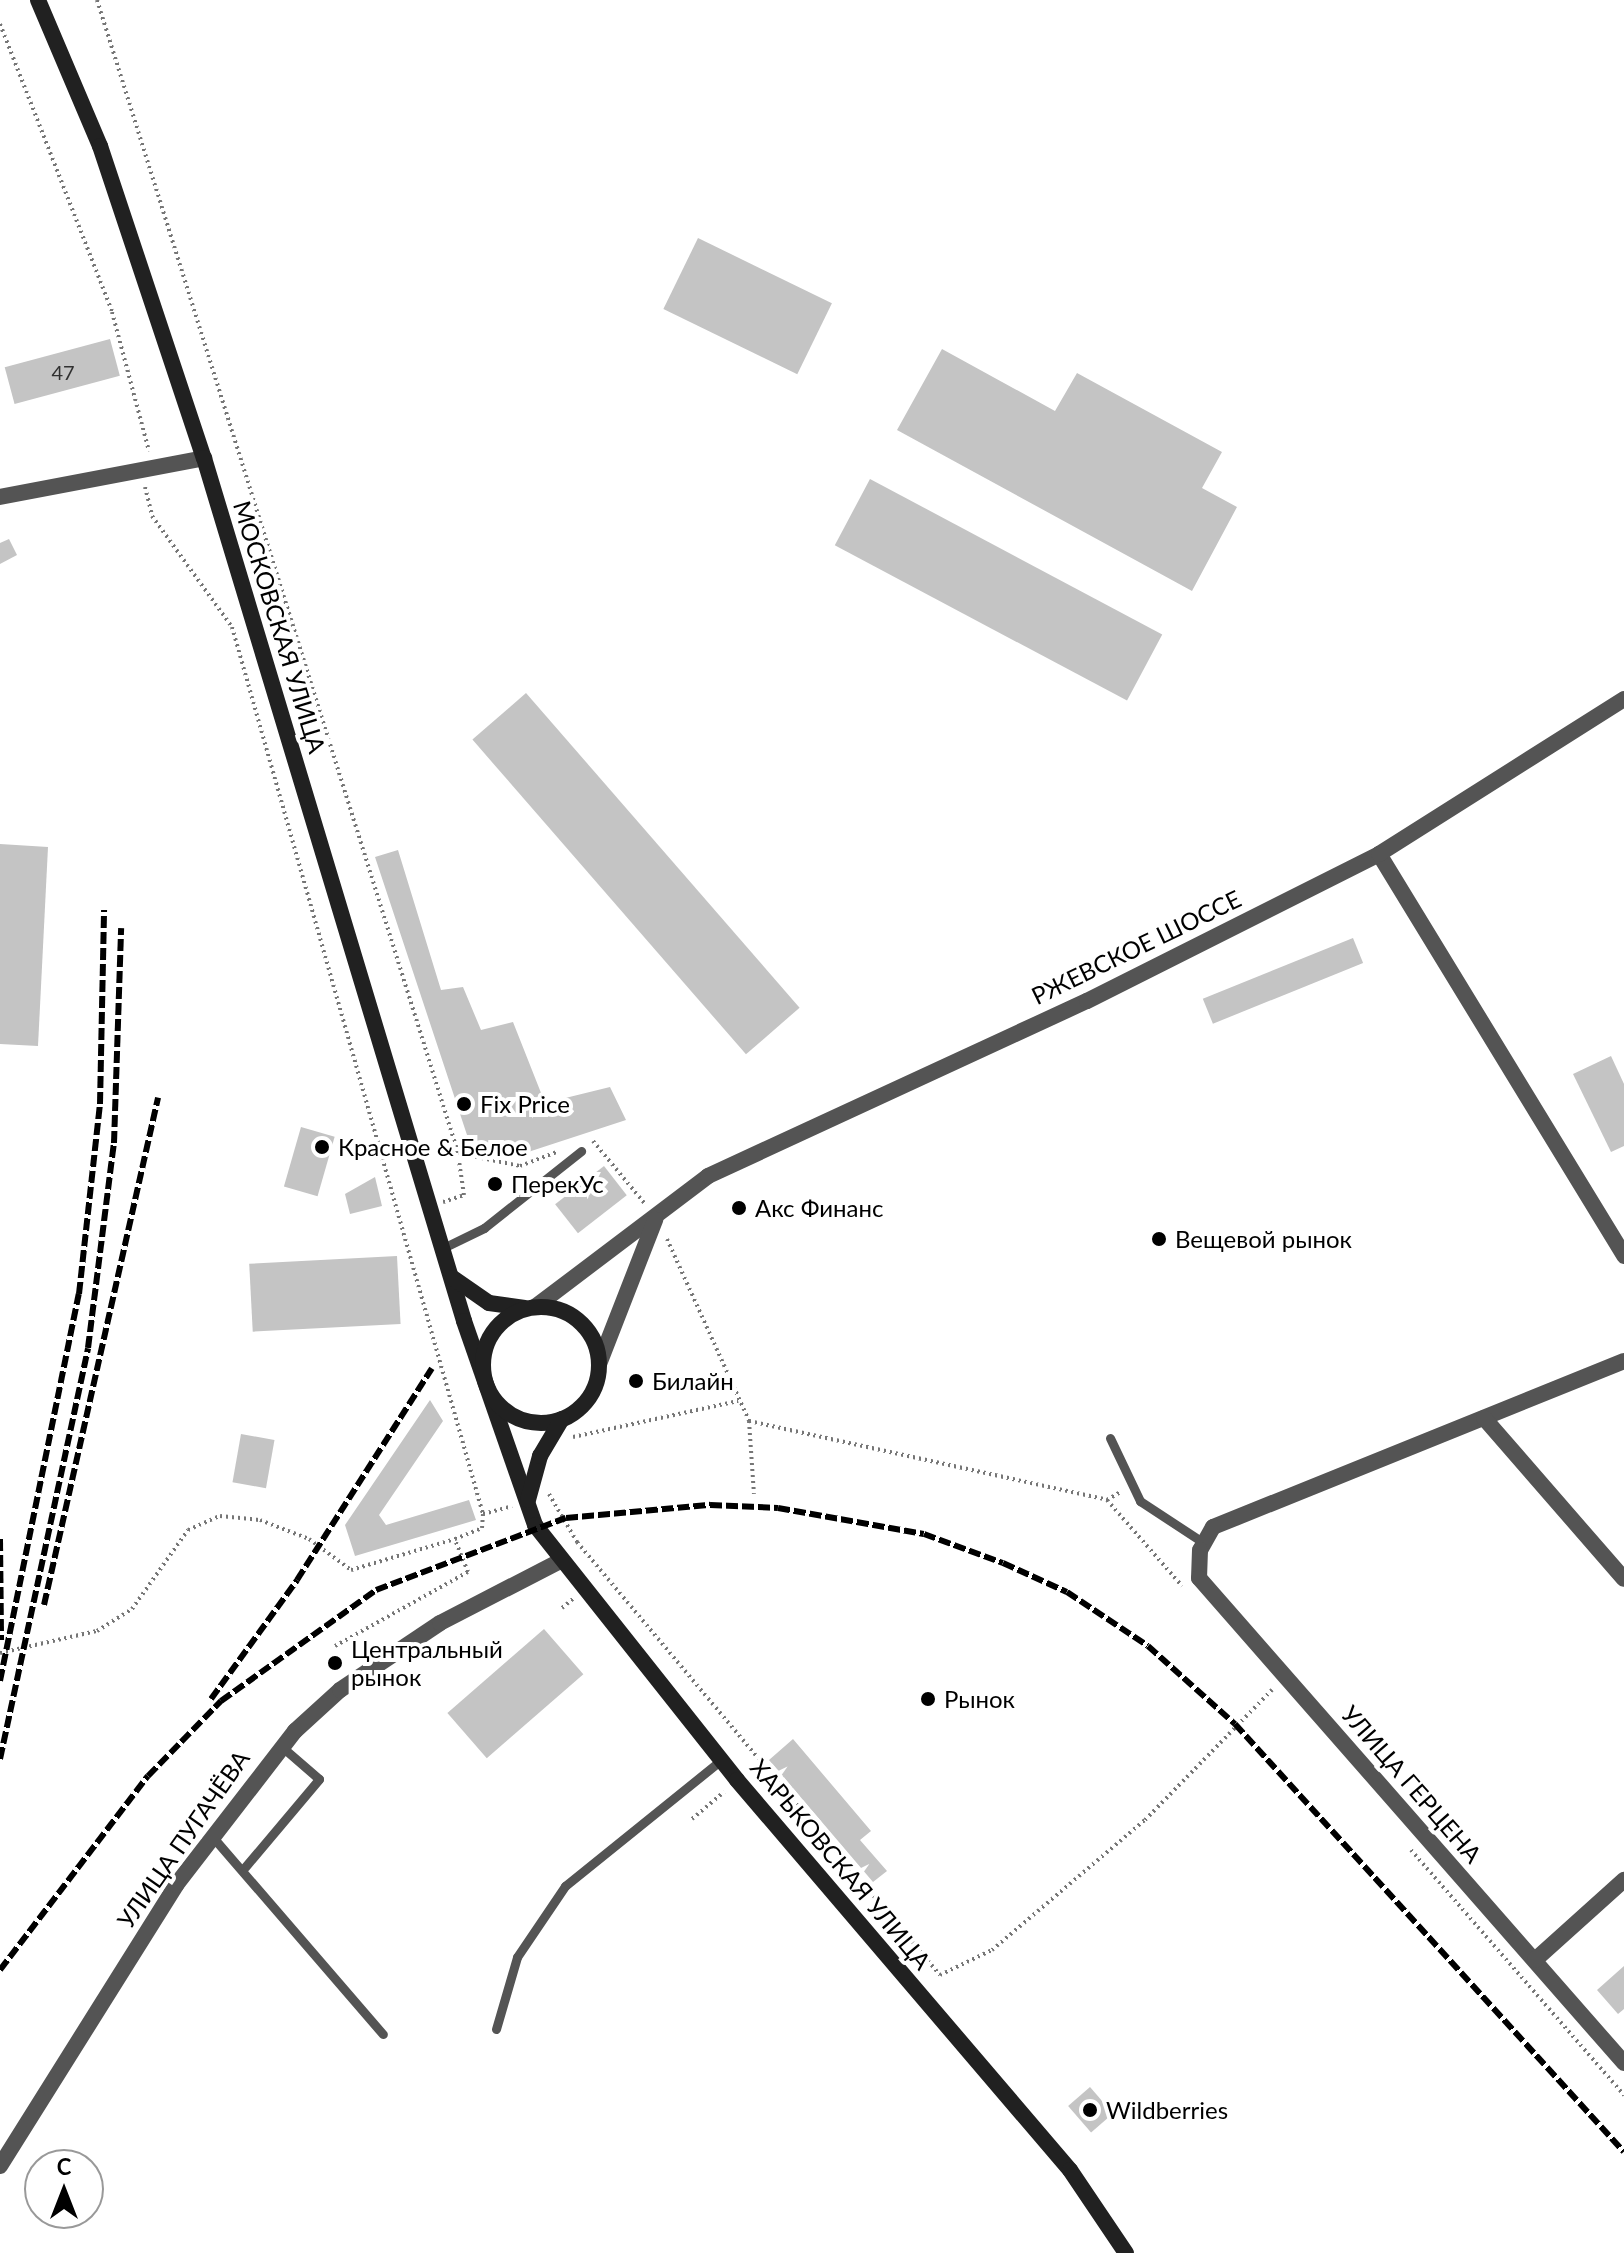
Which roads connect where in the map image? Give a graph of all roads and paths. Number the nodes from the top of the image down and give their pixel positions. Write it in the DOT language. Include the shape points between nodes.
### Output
graph roads {
  1 [pos="38,0"];
  2 [pos="97,0"];
  3 [pos="204,458"];
  4 [pos="0,497"];
  5 [pos="1624,699"];
  6 [pos="1379,854"];
  7 [pos="580,1148"];
  8 [pos="565,1149"];
  9 [pos="657,1215"];
  10 [pos="443,1248"];
  11 [pos="1624,1256"];
  12 [pos="452,1277"];
  13 [pos="532,1308"];
  14 [pos="1624,1361"];
  15 [pos="599,1364"];
  16 [pos="487,1385"];
  17 [pos="1484,1418"];
  18 [pos="562,1419"];
  19 [pos="749,1421"];
  20 [pos="1110,1438"];
  21 [pos="549,1494"];
  22 [pos="754,1494"];
  23 [pos="527,1502"];
  24 [pos="483,1514"];
  25 [pos="455,1539"];
  26 [pos="1204,1543"];
  27 [pos="560,1561"];
  28 [pos="1624,1579"];
  29 [pos="1190,1595"];
  30 [pos="335,1646"];
  31 [pos="0,1653"];
  32 [pos="1262,1678"];
  33 [pos="1272,1690"];
  34 [pos="1282,1701"];
  35 [pos="281,1746"];
  36 [pos="721,1760"];
  37 [pos="211,1835"];
  38 [pos="1404,1841"];
  39 [pos="245,1867"];
  40 [pos="1624,1880"];
  41 [pos="1535,1960"];
  42 [pos="496,2029"];
  43 [pos="383,2034"];
  44 [pos="1624,2063"];
  45 [pos="1624,2095"];
  46 [pos="0,2166"];
  47 [pos="1126,2253"];
  1 -- 3 [label="main road, МОСКОВСКАЯ УЛИЦА" via="100,146"];
  2 -- 8 [label="path" via="458,1153 520,1166"];
  3 -- 4 [label="street"];
  3 -- 10 [label="main road, МОСКОВСКАЯ УЛИЦА"];
  5 -- 6 [label="street, РЖЕВСКОЕ ШОССЕ"];
  6 -- 9 [label="street, РЖЕВСКОЕ ШОССЕ" via="1087,1001 708,1176"];
  6 -- 11 [label="street"];
  7 -- 9 [label="path" via="591,1139"];
  7 -- 10 [label="lane" via="484,1228"];
  9 -- 13 [label="street, РЖЕВСКОЕ ШОССЕ"];
  9 -- 15 [label="street"];
  9 -- 19 [label="path"];
  10 -- 12 [label="main road, МОСКОВСКАЯ УЛИЦА"];
  12 -- 13 [label="main road" via="489,1303"];
  12 -- 16 [label="main road, МОСКОВСКАЯ УЛИЦА"];
  13 -- 15 [label="main road" via="580,1322"];
  13 -- 16 [label="main road" via="504,1321 487,1343"];
  14 -- 17 [label="street"];
  15 -- 18 [label="main road" via="589,1397"];
  16 -- 18 [label="main road" via="517,1418"];
  16 -- 23 [label="main road, ХАРЬКОВСКАЯ УЛИЦА"];
  17 -- 26 [label="street, УЛИЦА ГЕРЦЕНА" via="1213,1527"];
  17 -- 28 [label="street"];
  18 -- 23 [label="main road" via="540,1456"];
  19 -- 22 [label="path"];
  19 -- 29 [label="path" via="1107,1500"];
  20 -- 26 [label="lane" via="1140,1501"];
  21 -- 33 [label="path" via="577,1542 940,1975 992,1950 1145,1820"];
  23 -- 27 [label="main road, ХАРЬКОВСКАЯ УЛИЦА"];
  24 -- 25 [label="path" via="482,1528"];
  25 -- 30 [label="path" via="468,1572"];
  25 -- 31 [label="path" via="351,1570 309,1539 260,1520 220,1516 188,1530 132,1609 97,1631"];
  26 -- 41 [label="street, УЛИЦА ГЕРЦЕНА" via="1199,1578"];
  27 -- 35 [label="street, УЛИЦА ПУГАЧЁВА" via="390,1656 340,1690"];
  27 -- 36 [label="main road, ХАРЬКОВСКАЯ УЛИЦА"];
  32 -- 33 [label="path"];
  33 -- 34 [label="path"];
  35 -- 37 [label="street, УЛИЦА ПУГАЧЁВА"];
  35 -- 39 [label="lane" via="319,1779"];
  36 -- 42 [label="lane" via="565,1886 517,1957"];
  36 -- 47 [label="main road, ХАРЬКОВСКАЯ УЛИЦА" via="1070,2170"];
  37 -- 39 [label="lane"];
  37 -- 46 [label="street, УЛИЦА ПУГАЧЁВА"];
  38 -- 45 [label="path"];
  39 -- 43 [label="lane"];
  40 -- 41 [label="street"];
  41 -- 44 [label="street, УЛИЦА ГЕРЦЕНА"];
}
